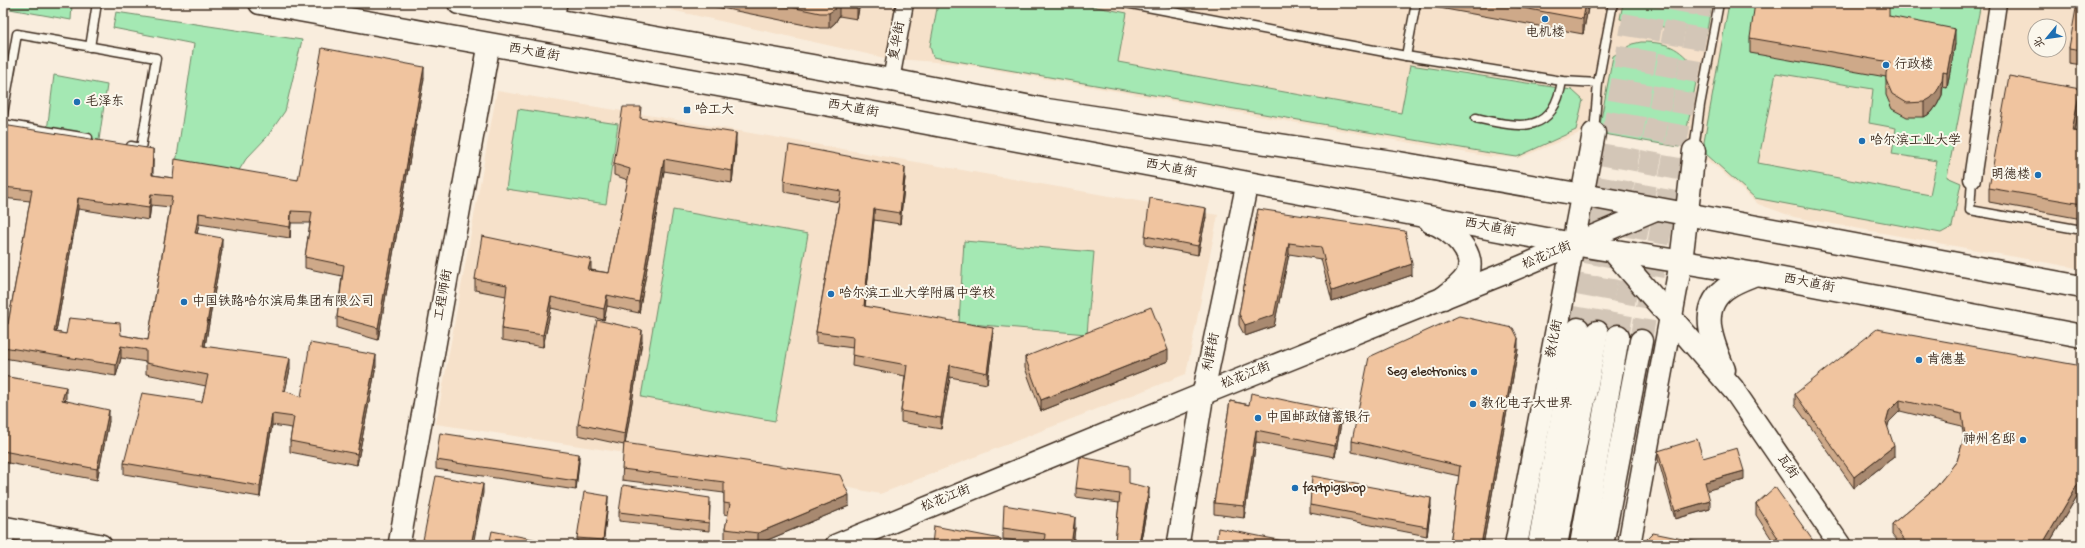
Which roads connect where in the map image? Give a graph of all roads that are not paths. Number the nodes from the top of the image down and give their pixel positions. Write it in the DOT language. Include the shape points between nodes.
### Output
graph roads {
  1 [pos="97,3"];
  2 [pos="260,3"];
  3 [pos="459,3"];
  4 [pos="905,3"];
  5 [pos="1126,3"];
  6 [pos="1416,3"];
  7 [pos="1613,3"];
  8 [pos="1719,3"];
  9 [pos="1998,3"];
  10 [pos="1136,4"];
  11 [pos="554,11"];
  12 [pos="488,45"];
  13 [pos="90,46"];
  14 [pos="1406,56"];
  15 [pos="891,80"];
  16 [pos="1562,81"];
  17 [pos="1598,83"];
  18 [pos="3,114"];
  19 [pos="1476,118"];
  20 [pos="3,124"];
  21 [pos="1594,133"];
  22 [pos="99,140"];
  23 [pos="120,144"];
  24 [pos="1694,151"];
  25 [pos="1972,179"];
  26 [pos="1247,184"];
  27 [pos="1583,195"];
  28 [pos="1657,209"];
  29 [pos="1398,211"];
  30 [pos="1687,214"];
  31 [pos="2082,230"];
  32 [pos="1573,244"];
  33 [pos="1613,251"];
  34 [pos="1681,262"];
  35 [pos="1756,274"];
  36 [pos="2082,287"];
  37 [pos="1443,298"];
  38 [pos="1671,317"];
  39 [pos="1618,336"];
  40 [pos="2082,336"];
  41 [pos="1641,341"];
  42 [pos="1733,389"];
  43 [pos="1203,394"];
  44 [pos="5,533"];
  45 [pos="101,545"];
  46 [pos="399,545"];
  47 [pos="836,545"];
  48 [pos="1178,545"];
  49 [pos="1516,545"];
  50 [pos="1539,545"];
  51 [pos="1556,545"];
  52 [pos="1581,545"];
  53 [pos="1602,545"];
  54 [pos="1629,545"];
  55 [pos="1840,545"];
  1 -- 13 [label="lane"];
  2 -- 12 [label="main road, 西大直街"];
  3 -- 11 [label="main road"];
  4 -- 15 [label="street, 复华街"];
  5 -- 10 [label="lane"];
  6 -- 14 [label="lane"];
  7 -- 17 [label="lane"];
  8 -- 24 [label="lane"];
  9 -- 25 [label="street"];
  10 -- 14 [label="lane"];
  11 -- 15 [label="main road"];
  12 -- 26 [label="main road, 西大直街" via="847,108"];
  12 -- 46 [label="street, 工程师街"];
  13 -- 18 [label="lane" via="16,34"];
  13 -- 23 [label="lane" via="156,58 141,148"];
  14 -- 16 [label="lane"];
  15 -- 27 [label="main road" via="1047,110 1399,163"];
  16 -- 17 [label="lane"];
  16 -- 19 [label="lane" via="1559,98 1540,120 1518,126"];
  17 -- 21 [label="lane"];
  20 -- 22 [label="lane"];
  21 -- 27 [label="main road, 教化街"];
  24 -- 30 [label="main road"];
  25 -- 31 [label="lane" via="1970,210"];
  26 -- 29 [label="main road, 西大直街"];
  26 -- 43 [label="street, 利群街"];
  27 -- 28 [label="main road"];
  27 -- 32 [label="main road, 教化街"];
  28 -- 30 [label="main road"];
  28 -- 32 [label="street, 松花江街"];
  29 -- 32 [label="main road, 西大直街"];
  29 -- 37 [label="main road" via="1439,225 1455,236 1463,247 1470,267 1467,276 1458,287"];
  30 -- 34 [label="main road"];
  30 -- 36 [label="main road"];
  32 -- 33 [label="main road, 西大直街"];
  32 -- 37 [label="street, 松花江街"];
  32 -- 49 [label="main road, 教化街"];
  33 -- 34 [label="main road, 西大直街"];
  33 -- 38 [label="main road"];
  34 -- 35 [label="main road, 西大直街"];
  34 -- 38 [label="main road"];
  35 -- 40 [label="main road, 西大直街"];
  35 -- 42 [label="main road" via="1724,290 1717,297 1710,315 1711,336"];
  37 -- 43 [label="street, 松花江街"];
  38 -- 42 [label="main road"];
  38 -- 54 [label="main road"];
  39 -- 52 [label="main road"];
  41 -- 53 [label="main road"];
  42 -- 55 [label="street, 瓦街"];
  43 -- 47 [label="street, 松花江街"];
  43 -- 48 [label="street, 利群街"];
  44 -- 45 [label="street"];
  50 -- 51 [label="main road, 教化街" via="1587,330"];
}
